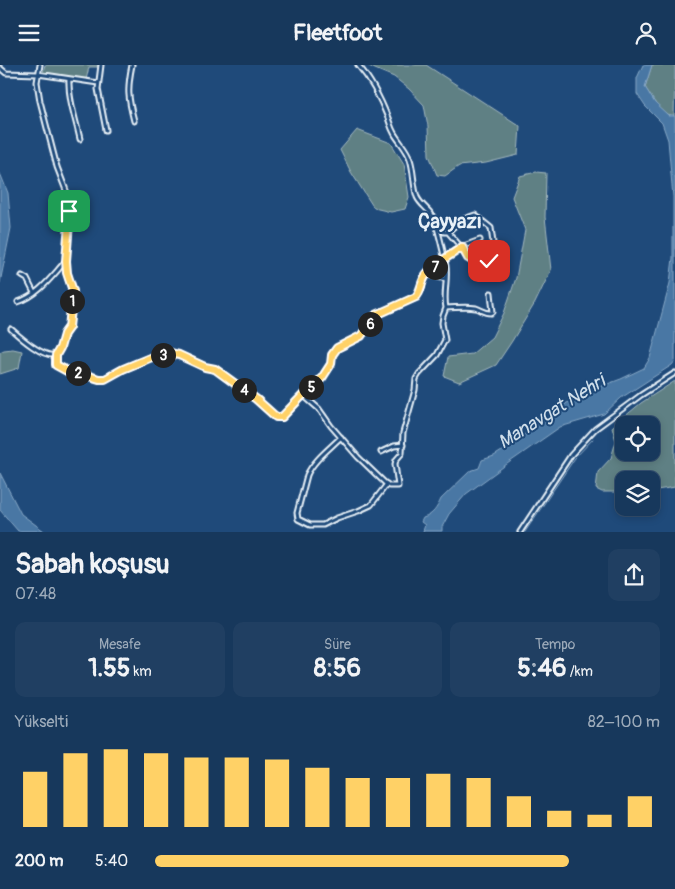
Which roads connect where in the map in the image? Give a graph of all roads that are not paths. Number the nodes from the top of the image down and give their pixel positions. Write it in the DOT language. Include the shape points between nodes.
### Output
graph roads {
  1 [pos="40,65"];
  2 [pos="101,65"];
  3 [pos="132,65"];
  4 [pos="358,65"];
  5 [pos="0,68"];
  6 [pos="38,73"];
  7 [pos="69,79"];
  8 [pos="98,83"];
  9 [pos="134,121"];
  10 [pos="106,130"];
  11 [pos="80,139"];
  12 [pos="434,221"];
  13 [pos="448,232"];
  14 [pos="480,240"];
  15 [pos="462,247"];
  16 [pos="465,253"];
  17 [pos="444,259"];
  18 [pos="66,261"];
  19 [pos="489,261"];
  20 [pos="426,274"];
  21 [pos="22,276"];
  22 [pos="446,279"];
  23 [pos="34,293"];
  24 [pos="491,293"];
  25 [pos="18,302"];
  26 [pos="446,308"];
  27 [pos="11,329"];
  28 [pos="56,355"];
  29 [pos="675,373"];
  30 [pos="303,395"];
  31 [pos="341,437"];
  32 [pos="402,445"];
  33 [pos="381,452"];
  34 [pos="387,484"];
  35 [pos="520,531"];
  1 -- 6 [label="street"];
  2 -- 8 [label="street"];
  3 -- 9 [label="street" via="128,92"];
  4 -- 12 [label="street" via="371,83 393,132 410,158 418,197"];
  5 -- 6 [label="street" via="6,73"];
  6 -- 7 [label="street"];
  6 -- 18 [label="street" via="40,101 66,193 69,223"];
  7 -- 8 [label="street"];
  7 -- 11 [label="street"];
  8 -- 10 [label="street"];
  12 -- 13 [label="street"];
  12 -- 17 [label="street"];
  13 -- 15 [label="street"];
  13 -- 16 [label="street" via="461,220 475,215 491,228 493,243 490,247 482,252"];
  14 -- 15 [label="street"];
  15 -- 16 [label="street"];
  15 -- 17 [label="street"];
  16 -- 19 [label="street" via="478,264"];
  17 -- 20 [label="street"];
  17 -- 22 [label="street"];
  18 -- 23 [label="street"];
  18 -- 28 [label="street" via="73,291 69,327"];
  20 -- 22 [label="street"];
  20 -- 30 [label="street" via="416,297 376,315 361,336 337,348 322,378"];
  21 -- 23 [label="street"];
  22 -- 26 [label="street"];
  23 -- 25 [label="street"];
  24 -- 26 [label="street" via="491,313 475,308"];
  26 -- 32 [label="street" via="442,323 445,340 437,355 416,379"];
  27 -- 28 [label="street" via="42,352"];
  28 -- 30 [label="street" via="56,365 61,368 99,379 152,357 170,353 179,355 215,369 280,418"];
  29 -- 35 [label="street" via="595,429 571,455"];
  30 -- 31 [label="street"];
  31 -- 34 [label="street"];
  31 -- 34 [label="street" via="310,469 296,513 298,519 310,525 323,525 371,505"];
  32 -- 33 [label="street"];
  32 -- 34 [label="street" via="402,453 395,464 398,486"];
}
